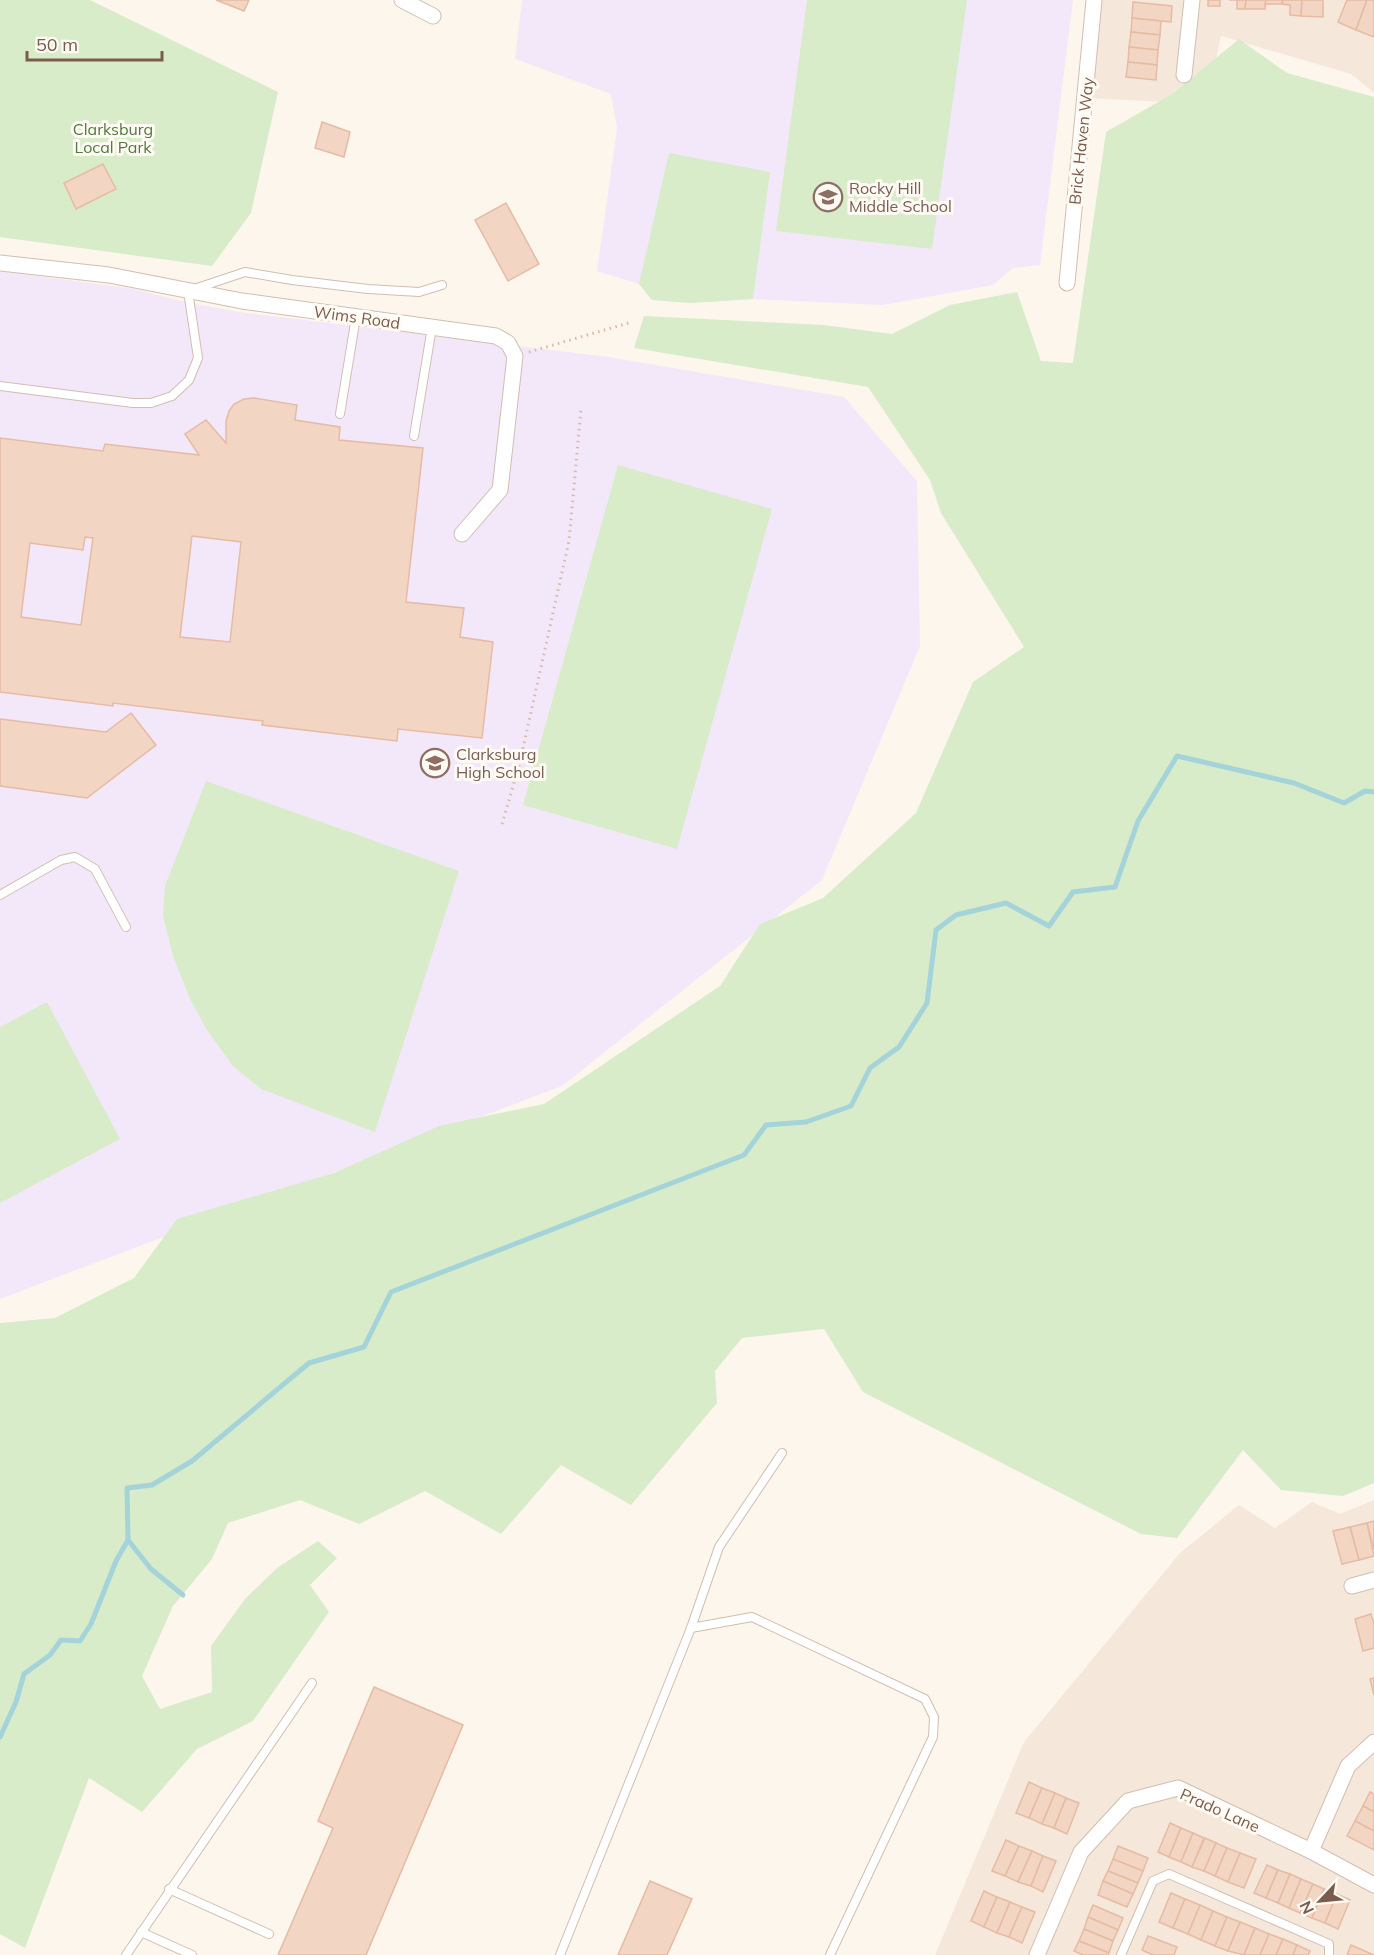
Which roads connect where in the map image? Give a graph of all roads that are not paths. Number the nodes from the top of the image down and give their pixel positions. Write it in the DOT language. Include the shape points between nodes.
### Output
graph roads {
  1 [pos="402,0"];
  2 [pos="1094,0"];
  3 [pos="1192,0"];
  4 [pos="432,16"];
  5 [pos="1184,75"];
  6 [pos="0,263"];
  7 [pos="1067,283"];
  8 [pos="442,285"];
  9 [pos="188,291"];
  10 [pos="356,317"];
  11 [pos="432,327"];
  12 [pos="0,386"];
  13 [pos="340,414"];
  14 [pos="414,436"];
  15 [pos="462,534"];
  16 [pos="0,895"];
  17 [pos="126,927"];
  18 [pos="782,1453"];
  19 [pos="1374,1580"];
  20 [pos="1352,1586"];
  21 [pos="691,1628"];
  22 [pos="312,1683"];
  23 [pos="1374,1742"];
  24 [pos="1311,1851"];
  25 [pos="1374,1885"];
  26 [pos="169,1889"];
  27 [pos="141,1932"];
  28 [pos="269,1934"];
  29 [pos="126,1955"];
  30 [pos="192,1955"];
  31 [pos="560,1955"];
  32 [pos="830,1955"];
  33 [pos="1037,1955"];
  34 [pos="1121,1955"];
  35 [pos="1329,1955"];
  1 -- 4 [label="street"];
  2 -- 7 [label="street, Brick Haven Way"];
  3 -- 5 [label="street"];
  6 -- 9 [label="street, Wims Road" via="109,275"];
  8 -- 9 [label="lane" via="419,292 368,289 245,272"];
  9 -- 10 [label="street, Wims Road"];
  9 -- 12 [label="lane" via="198,358 189,380 172,396 151,403 134,403"];
  10 -- 11 [label="street, Wims Road"];
  10 -- 13 [label="lane"];
  11 -- 14 [label="lane"];
  11 -- 15 [label="street, Wims Road" via="496,336 508,343 515,356 500,490"];
  16 -- 17 [label="lane" via="61,860 75,857 94,869"];
  18 -- 21 [label="lane" via="719,1547"];
  19 -- 20 [label="street"];
  21 -- 31 [label="lane"];
  21 -- 32 [label="lane" via="752,1617 925,1699 934,1717 933,1737"];
  22 -- 26 [label="lane"];
  23 -- 24 [label="street" via="1348,1766"];
  24 -- 25 [label="street, Prado Lane"];
  24 -- 33 [label="street, Prado Lane" via="1178,1788 1128,1801 1081,1852"];
  26 -- 27 [label="lane"];
  26 -- 28 [label="lane"];
  27 -- 29 [label="lane"];
  27 -- 30 [label="lane"];
  34 -- 35 [label="lane" via="1153,1881 1169,1874 1329,1944"];
}
